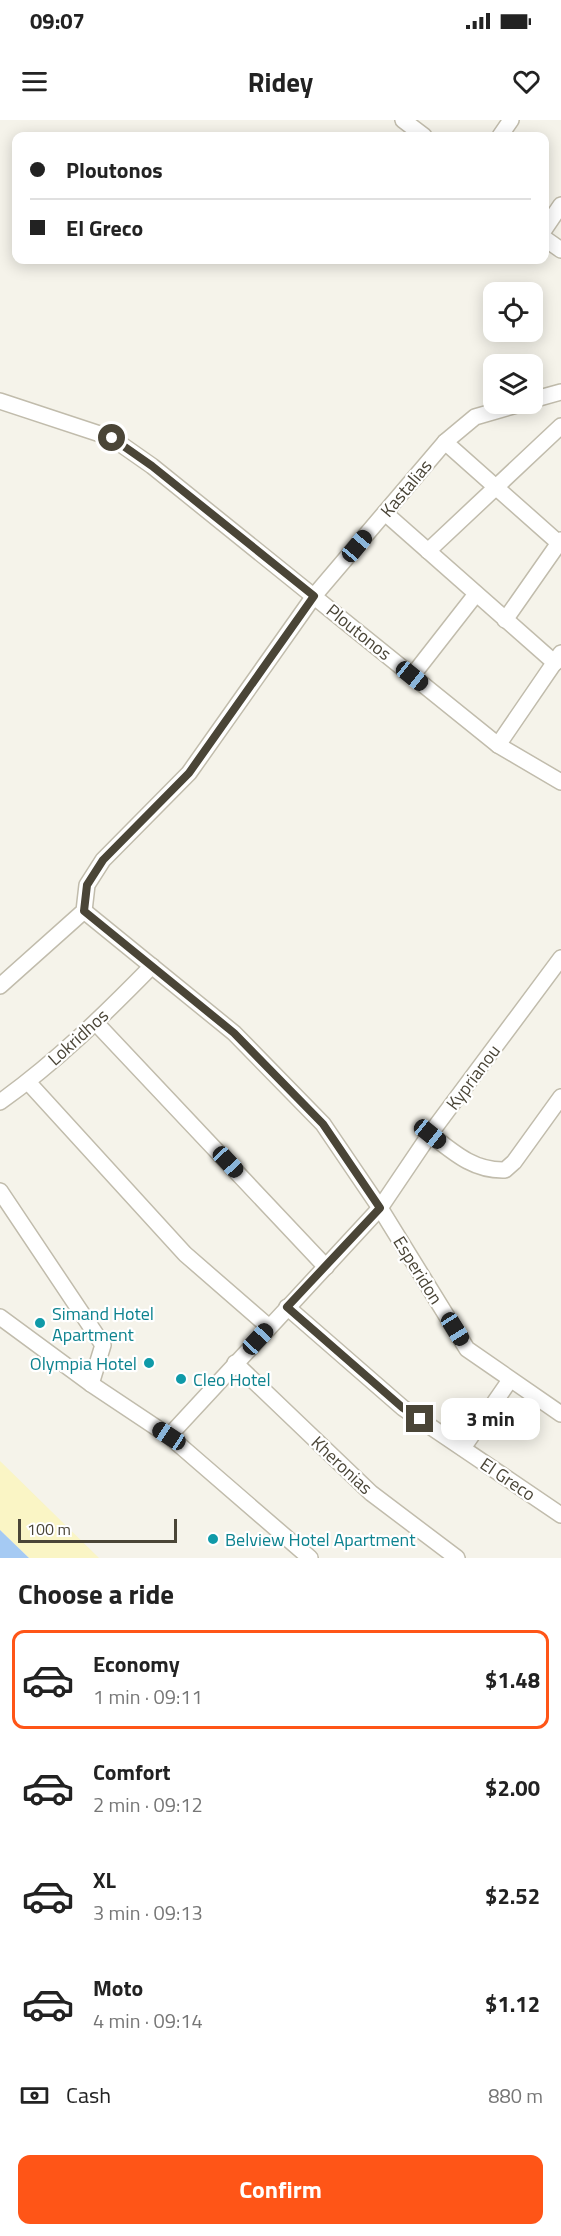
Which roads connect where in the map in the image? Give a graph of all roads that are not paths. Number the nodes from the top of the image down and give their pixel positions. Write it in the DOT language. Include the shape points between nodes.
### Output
graph roads {
  1 [pos="403,120"];
  2 [pos="419,132"];
  3 [pos="561,206"];
  4 [pos="549,223"];
  5 [pos="559,396"];
  6 [pos="543,398"];
  7 [pos="0,401"];
  8 [pos="485,414"];
  9 [pos="561,426"];
  10 [pos="445,442"];
  11 [pos="495,486"];
  12 [pos="385,513"];
  13 [pos="560,543"];
  14 [pos="428,551"];
  15 [pos="476,594"];
  16 [pos="314,596"];
  17 [pos="505,620"];
  18 [pos="558,658"];
  19 [pos="412,676"];
  20 [pos="498,745"];
  21 [pos="561,782"];
  22 [pos="84,911"];
  23 [pos="561,958"];
  24 [pos="152,966"];
  25 [pos="0,986"];
  26 [pos="96,1023"];
  27 [pos="28,1082"];
  28 [pos="561,1097"];
  29 [pos="0,1102"];
  30 [pos="430,1134"];
  31 [pos="0,1191"];
  32 [pos="380,1208"];
  33 [pos="326,1267"];
  34 [pos="287,1307"];
  35 [pos="0,1317"];
  36 [pos="269,1327"];
  37 [pos="235,1363"];
  38 [pos="510,1380"];
  39 [pos="91,1384"];
  40 [pos="561,1414"];
  41 [pos="169,1436"];
  42 [pos="463,1448"];
  43 [pos="561,1515"];
  44 [pos="310,1558"];
  45 [pos="457,1558"];
  1 -- 2 [label="street"];
  3 -- 4 [label="street"];
  5 -- 6 [label="street"];
  7 -- 16 [label="street, Ploutonos" via="112,438"];
  8 -- 10 [label="street, Kastalias" via="475,417"];
  9 -- 11 [label="street"];
  10 -- 11 [label="street"];
  10 -- 12 [label="street, Kastalias"];
  11 -- 13 [label="street"];
  11 -- 14 [label="street"];
  12 -- 14 [label="street"];
  12 -- 16 [label="street, Kastalias"];
  13 -- 17 [label="street"];
  14 -- 15 [label="street"];
  15 -- 17 [label="street"];
  15 -- 19 [label="street"];
  16 -- 19 [label="street, Ploutonos"];
  16 -- 22 [label="street, Kastalias" via="189,773 103,860 87,885"];
  17 -- 18 [label="street"];
  18 -- 20 [label="street"];
  19 -- 20 [label="street, Ploutonos"];
  20 -- 21 [label="street, Ploutonos"];
  22 -- 24 [label="street, Esperidon"];
  22 -- 25 [label="street"];
  23 -- 30 [label="street, Kyprianou"];
  24 -- 26 [label="street, Lokridhos"];
  24 -- 32 [label="street, Esperidon" via="234,1033 323,1124"];
  26 -- 27 [label="street, Lokridhos"];
  26 -- 33 [label="street"];
  27 -- 29 [label="street, Lokridhos"];
  27 -- 36 [label="street" via="185,1254"];
  28 -- 30 [label="street" via="505,1170 487,1171 462,1159"];
  30 -- 32 [label="street, Kyprianou"];
  31 -- 39 [label="street" via="103,1345"];
  32 -- 33 [label="street, Kyprianou"];
  32 -- 38 [label="street, Esperidon" via="467,1349"];
  33 -- 34 [label="street, Kyprianou"];
  34 -- 36 [label="street, Kyprianou"];
  34 -- 42 [label="street, El Greco" via="403,1408"];
  35 -- 39 [label="street"];
  36 -- 37 [label="street, Kyprianou"];
  37 -- 41 [label="street, Kyprianou"];
  37 -- 45 [label="street, Kheronias" via="372,1493"];
  38 -- 40 [label="street, Esperidon"];
  38 -- 42 [label="street"];
  39 -- 41 [label="street"];
  41 -- 44 [label="street"];
  42 -- 43 [label="street, El Greco"];
}
